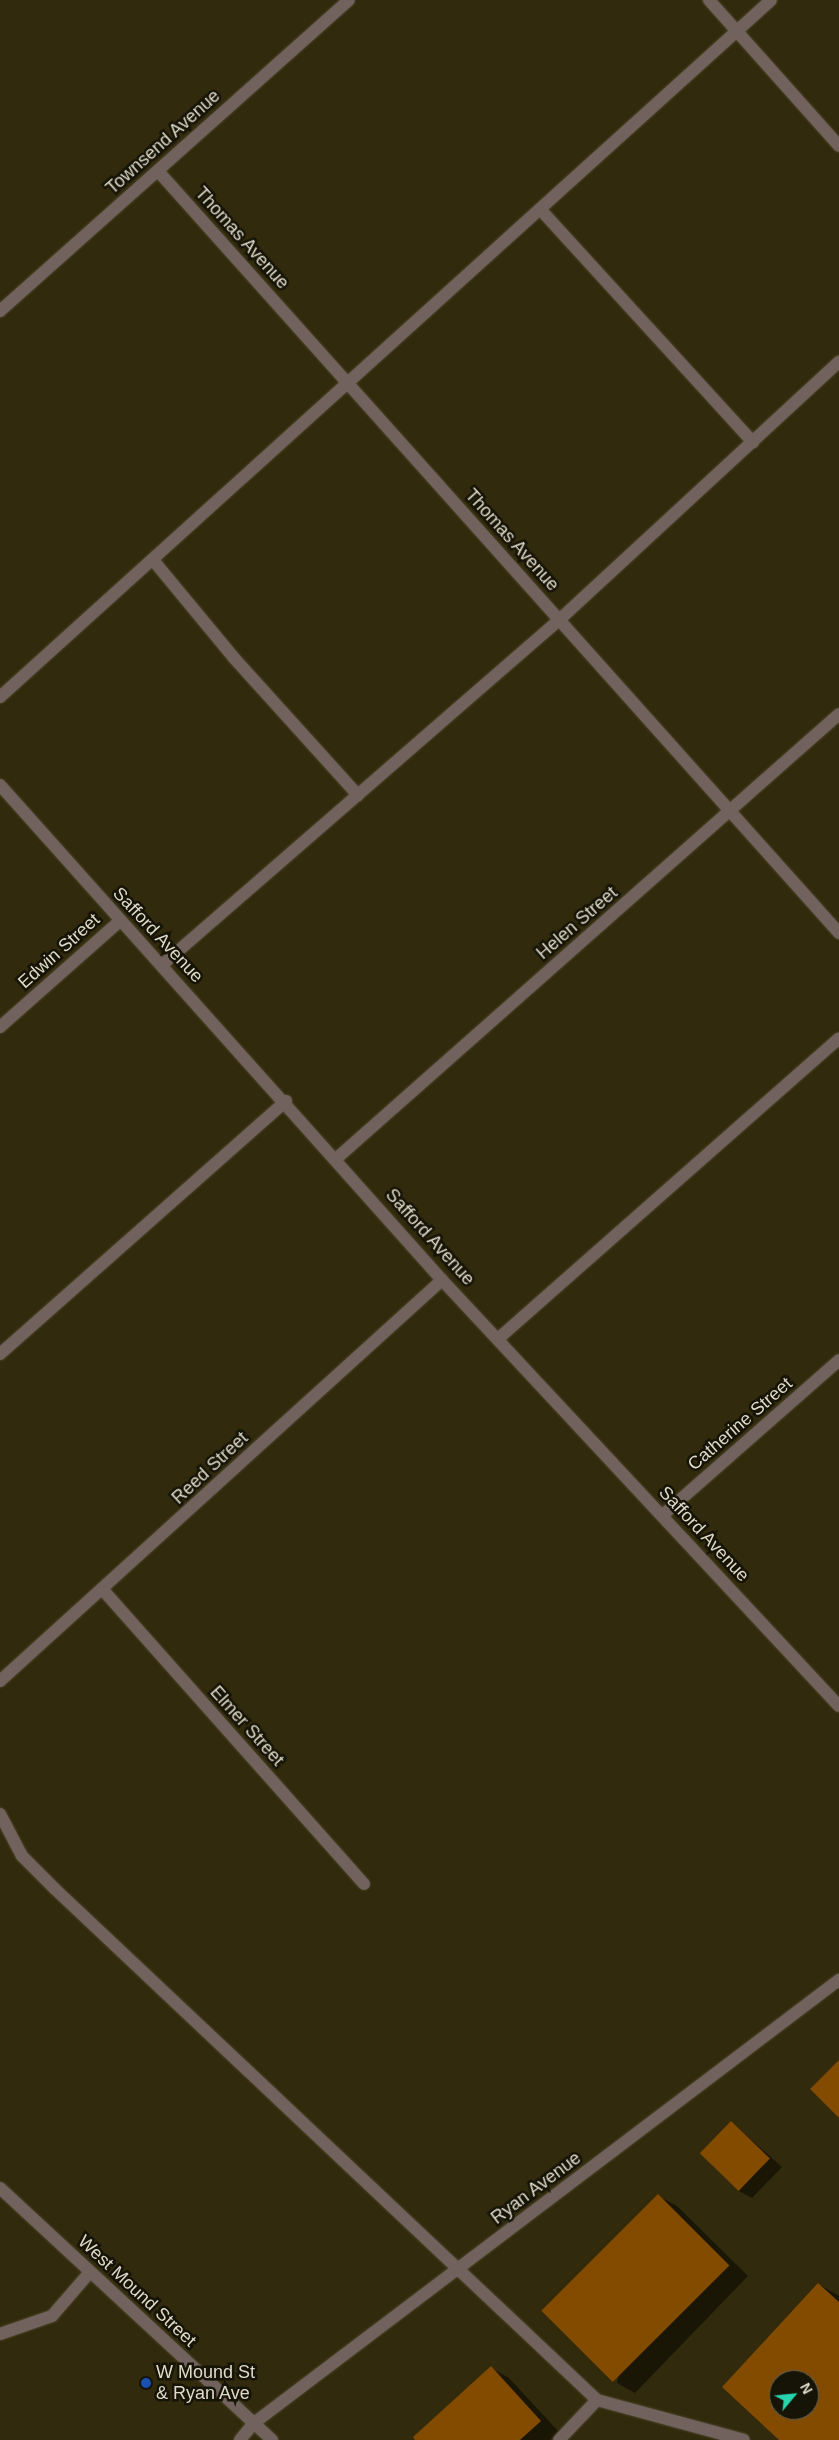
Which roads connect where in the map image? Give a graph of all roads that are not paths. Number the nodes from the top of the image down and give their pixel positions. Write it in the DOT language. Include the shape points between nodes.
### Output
graph roads {
  1 [pos="349,0"];
  2 [pos="709,0"];
  3 [pos="771,0"];
  4 [pos="736,31"];
  5 [pos="839,146"];
  6 [pos="158,171"];
  7 [pos="540,209"];
  8 [pos="0,311"];
  9 [pos="839,362"];
  10 [pos="348,383"];
  11 [pos="753,442"];
  12 [pos="153,560"];
  13 [pos="559,620"];
  14 [pos="0,698"];
  15 [pos="839,714"];
  16 [pos="0,785"];
  17 [pos="358,795"];
  18 [pos="730,811"];
  19 [pos="120,921"];
  20 [pos="839,933"];
  21 [pos="162,966"];
  22 [pos="0,1027"];
  23 [pos="839,1038"];
  24 [pos="286,1101"];
  25 [pos="337,1158"];
  26 [pos="442,1280"];
  27 [pos="498,1338"];
  28 [pos="0,1354"];
  29 [pos="839,1360"];
  30 [pos="664,1514"];
  31 [pos="103,1590"];
  32 [pos="0,1681"];
  33 [pos="839,1706"];
  34 [pos="0,1814"];
  35 [pos="364,1884"];
  36 [pos="838,1982"];
  37 [pos="0,2188"];
  38 [pos="457,2270"];
  39 [pos="90,2272"];
  40 [pos="0,2334"];
  41 [pos="597,2400"];
  42 [pos="254,2423"];
  43 [pos="240,2440"];
  44 [pos="272,2440"];
  45 [pos="559,2440"];
  46 [pos="744,2440"];
  1 -- 6 [label="street, Townsend Avenue"];
  2 -- 4 [label="street"];
  3 -- 4 [label="street"];
  4 -- 5 [label="street"];
  4 -- 7 [label="street"];
  6 -- 8 [label="street, Townsend Avenue"];
  6 -- 10 [label="street, Thomas Avenue"];
  7 -- 10 [label="street"];
  7 -- 11 [label="street"];
  9 -- 11 [label="street"];
  10 -- 12 [label="street"];
  10 -- 13 [label="street, Thomas Avenue"];
  11 -- 13 [label="street"];
  12 -- 14 [label="street"];
  12 -- 17 [label="street" via="234,658"];
  13 -- 17 [label="street"];
  13 -- 18 [label="street, Thomas Avenue"];
  15 -- 18 [label="street, Helen Street"];
  16 -- 19 [label="street, Safford Avenue"];
  17 -- 21 [label="street"];
  18 -- 20 [label="street, Thomas Avenue"];
  18 -- 25 [label="street, Helen Street"];
  19 -- 21 [label="street, Safford Avenue"];
  19 -- 22 [label="street, Edwin Street"];
  21 -- 24 [label="street, Safford Avenue"];
  23 -- 27 [label="street"];
  24 -- 25 [label="street, Safford Avenue"];
  24 -- 28 [label="street"];
  25 -- 26 [label="street, Safford Avenue"];
  26 -- 27 [label="street, Safford Avenue"];
  26 -- 31 [label="street, Reed Street"];
  27 -- 30 [label="street, Safford Avenue"];
  29 -- 30 [label="street, Catherine Street"];
  30 -- 33 [label="street, Safford Avenue"];
  31 -- 32 [label="street, Reed Street"];
  31 -- 35 [label="street, Elmer Street"];
  34 -- 38 [label="street" via="22,1856 55,1889"];
  36 -- 38 [label="street, Ryan Avenue"];
  37 -- 39 [label="street, West Mound Street"];
  38 -- 41 [label="street"];
  38 -- 42 [label="street, Ryan Avenue"];
  39 -- 40 [label="street" via="52,2316"];
  39 -- 42 [label="street, West Mound Street"];
  41 -- 45 [label="street"];
  41 -- 46 [label="street"];
  42 -- 43 [label="street, Ryan Avenue"];
  42 -- 44 [label="street, West Mound Street"];
}
